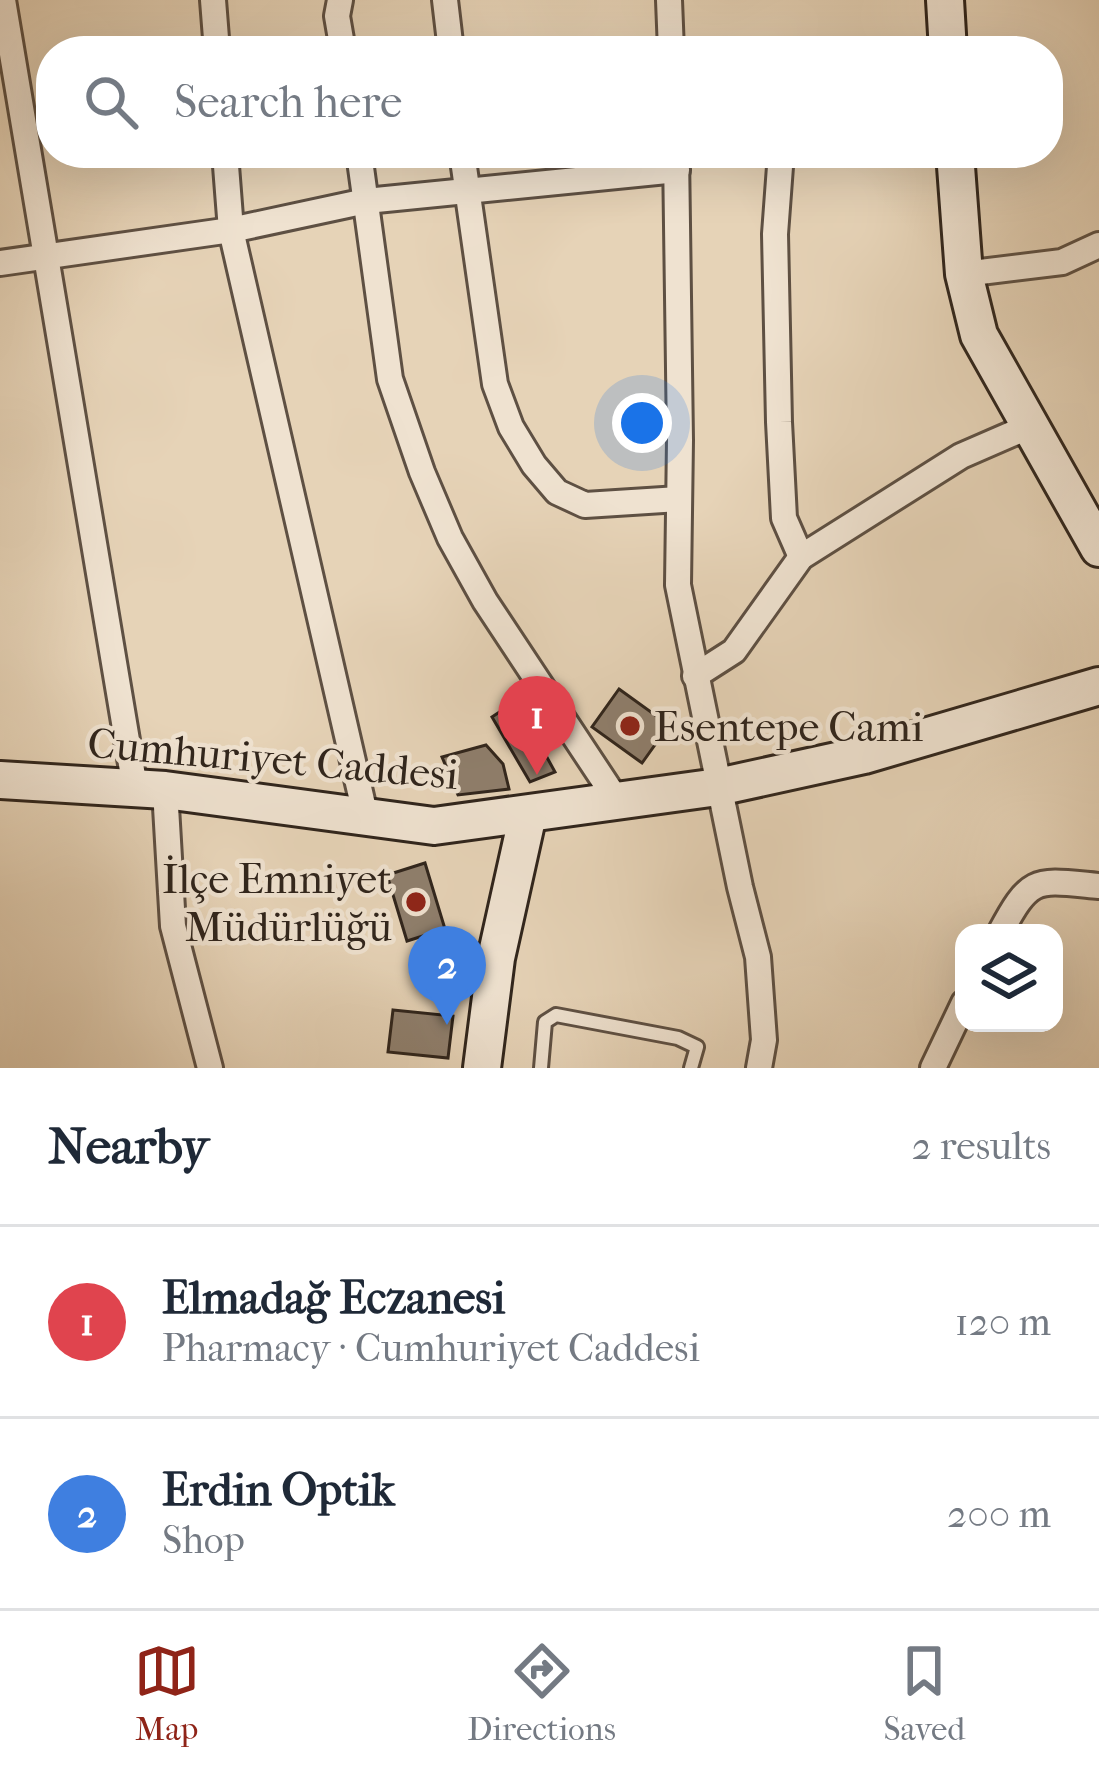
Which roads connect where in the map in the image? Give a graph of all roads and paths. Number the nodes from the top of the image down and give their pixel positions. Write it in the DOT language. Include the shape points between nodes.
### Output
graph roads {
  1 [pos="3,0"];
  2 [pos="213,0"];
  3 [pos="340,0"];
  4 [pos="446,0"];
  5 [pos="669,0"];
  6 [pos="945,0"];
  7 [pos="216,36"];
  8 [pos="340,36"];
  9 [pos="450,36"];
  10 [pos="670,36"];
  11 [pos="947,36"];
  12 [pos="226,168"];
  13 [pos="360,168"];
  14 [pos="464,168"];
  15 [pos="632,168"];
  16 [pos="677,168"];
  17 [pos="780,168"];
  18 [pos="956,168"];
  19 [pos="466,190"];
  20 [pos="366,201"];
  21 [pos="231,230"];
  22 [pos="1099,245"];
  23 [pos="44,257"];
  24 [pos="0,263"];
  25 [pos="964,274"];
  26 [pos="1030,426"];
  27 [pos="680,499"];
  28 [pos="1099,548"];
  29 [pos="801,557"];
  30 [pos="695,676"];
  31 [pos="1099,686"];
  32 [pos="0,780"];
  33 [pos="718,788"];
  34 [pos="150,789"];
  35 [pos="618,802"];
  36 [pos="528,814"];
  37 [pos="366,818"];
  38 [pos="1099,886"];
  39 [pos="1005,924"];
  40 [pos="955,1022"];
  41 [pos="210,1068"];
  42 [pos="482,1068"];
  43 [pos="541,1068"];
  44 [pos="691,1068"];
  45 [pos="759,1068"];
  46 [pos="933,1068"];
  1 -- 23 [label="street"];
  2 -- 7 [label="street"];
  3 -- 8 [label="street"];
  4 -- 9 [label="street"];
  5 -- 10 [label="street"];
  6 -- 11 [label="street"];
  12 -- 21 [label="street"];
  13 -- 20 [label="street"];
  14 -- 19 [label="street"];
  15 -- 19 [label="street"];
  16 -- 27 [label="street"];
  17 -- 29 [label="street" via="778,422 784,518"];
  18 -- 25 [label="street"];
  19 -- 20 [label="street"];
  19 -- 27 [label="street" via="495,384 534,465 556,492 585,505"];
  20 -- 21 [label="street"];
  20 -- 35 [label="street" via="390,379 450,538"];
  21 -- 23 [label="street"];
  21 -- 37 [label="street"];
  22 -- 25 [label="street" via="1062,262"];
  23 -- 24 [label="street"];
  23 -- 34 [label="street"];
  25 -- 26 [label="street" via="979,335"];
  26 -- 28 [label="street"];
  26 -- 29 [label="street" via="961,456"];
  27 -- 30 [label="street" via="678,585"];
  29 -- 30 [label="street" via="734,651"];
  30 -- 33 [label="street"];
  31 -- 33 [label="street, Cumhuriyet Caddesi"];
  32 -- 34 [label="street, Cumhuriyet Caddesi"];
  33 -- 35 [label="street, Cumhuriyet Caddesi"];
  33 -- 45 [label="street" via="758,957"];
  34 -- 37 [label="street, Cumhuriyet Caddesi"];
  34 -- 41 [label="street" via="173,926"];
  35 -- 36 [label="street, Cumhuriyet Caddesi"];
  36 -- 37 [label="street, Cumhuriyet Caddesi" via="434,826"];
  36 -- 42 [label="street"];
  38 -- 39 [label="street" via="1036,884"];
  40 -- 46 [label="street"];
  43 -- 44 [label="lane" via="545,1022 556,1015 678,1038 698,1047"];
}
